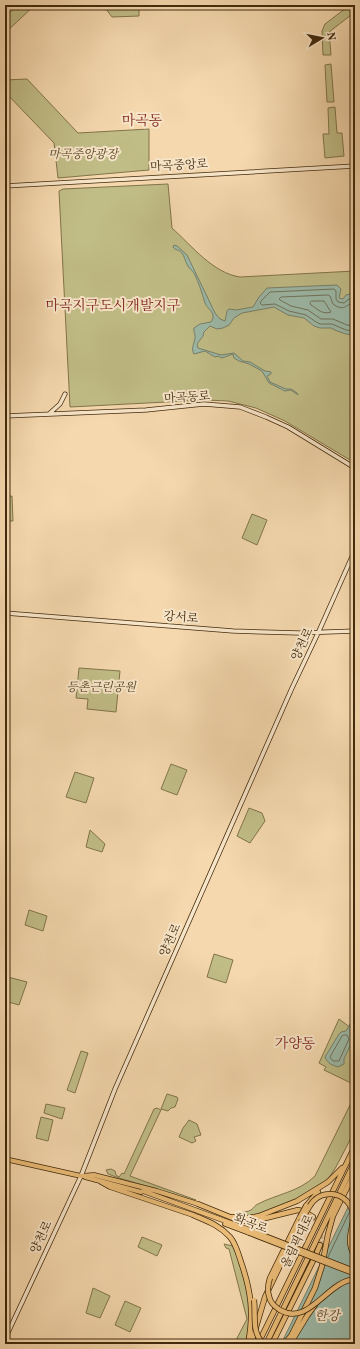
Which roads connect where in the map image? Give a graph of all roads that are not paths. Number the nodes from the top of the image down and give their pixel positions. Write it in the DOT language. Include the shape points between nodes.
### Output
graph roads {
  1 [pos="355,166"];
  2 [pos="5,186"];
  3 [pos="65,394"];
  4 [pos="50,414"];
  5 [pos="5,416"];
  6 [pos="355,468"];
  7 [pos="355,550"];
  8 [pos="5,613"];
  9 [pos="319,631"];
  10 [pos="355,631"];
  11 [pos="355,1146"];
  12 [pos="5,1159"];
  13 [pos="355,1161"];
  14 [pos="347,1162"];
  15 [pos="355,1172"];
  16 [pos="81,1176"];
  17 [pos="98,1180"];
  18 [pos="328,1182"];
  19 [pos="141,1192"];
  20 [pos="198,1204"];
  21 [pos="193,1215"];
  22 [pos="232,1217"];
  23 [pos="313,1217"];
  24 [pos="301,1220"];
  25 [pos="355,1220"];
  26 [pos="350,1234"];
  27 [pos="234,1242"];
  28 [pos="320,1245"];
  29 [pos="355,1257"];
  30 [pos="355,1271"];
  31 [pos="355,1274"];
  32 [pos="355,1279"];
  33 [pos="320,1300"];
  34 [pos="5,1339"];
  35 [pos="248,1344"];
  36 [pos="251,1344"];
  37 [pos="258,1344"];
  38 [pos="265,1344"];
  39 [pos="272,1344"];
  40 [pos="284,1344"];
  41 [pos="290,1344"];
  1 -- 2 [label="main road, 마곡중앙로"];
  3 -- 4 [label="main road" via="58,407"];
  4 -- 5 [label="main road, 마곡동로"];
  4 -- 6 [label="main road, 마곡동로" via="146,410 204,404 240,407 288,427"];
  7 -- 9 [label="main road, 양천로"];
  8 -- 9 [label="main road, 강서로" via="233,631"];
  9 -- 10 [label="main road, 강서로"];
  9 -- 16 [label="main road, 양천로" via="131,1053"];
  11 -- 14 [label="highway, 올림픽대로"];
  12 -- 16 [label="main road"];
  13 -- 38 [label="highway, 올림픽대로"];
  14 -- 18 [label="highway"];
  14 -- 37 [label="highway, 올림픽대로"];
  15 -- 40 [label="highway, bridge" via="333,1216 320,1276 291,1336"];
  16 -- 17 [label="main road, 화곡로"];
  16 -- 20 [label="main road" via="94,1175"];
  16 -- 34 [label="main road, 양천로"];
  17 -- 19 [label="main road, 화곡로"];
  17 -- 21 [label="main road, 화곡로" via="110,1187"];
  18 -- 22 [label="highway" via="297,1201 259,1216"];
  18 -- 24 [label="highway, bridge" via="306,1206"];
  19 -- 30 [label="main road, 화곡로, bridge" via="165,1198"];
  19 -- 31 [label="main road, 화곡로, bridge"];
  20 -- 22 [label="highway"];
  21 -- 27 [label="highway" via="216,1225"];
  22 -- 23 [label="highway" via="235,1220 250,1222 298,1210"];
  24 -- 26 [label="highway, bridge" via="316,1198 334,1194 343,1198 352,1209"];
  24 -- 33 [label="highway, bridge" via="270,1278 270,1298 278,1309 294,1314 306,1311"];
  24 -- 36 [label="highway" via="266,1297"];
  25 -- 26 [label="highway, bridge"];
  26 -- 29 [label="highway, bridge"];
  27 -- 35 [label="highway" via="250,1295 252,1320"];
  27 -- 38 [label="highway, bridge" via="242,1254 254,1300 255,1332 259,1340"];
  28 -- 39 [label="highway"];
  32 -- 33 [label="highway, bridge" via="340,1283"];
  33 -- 41 [label="highway, bridge"];
}
